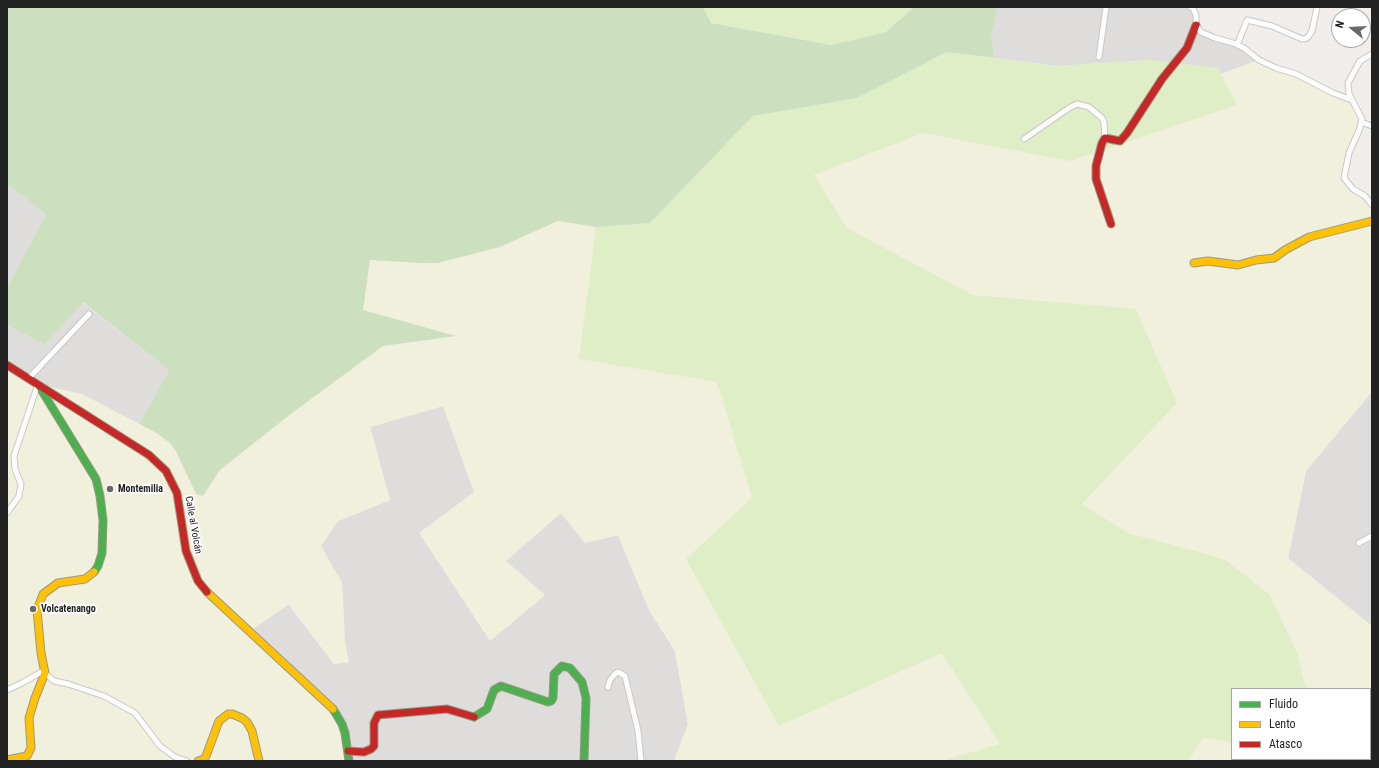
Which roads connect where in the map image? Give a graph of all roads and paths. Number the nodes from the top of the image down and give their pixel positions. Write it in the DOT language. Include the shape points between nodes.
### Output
graph roads {
  1 [pos="1106,7"];
  2 [pos="1190,7"];
  3 [pos="1317,7"];
  4 [pos="1196,25"];
  5 [pos="1238,45"];
  6 [pos="1372,54"];
  7 [pos="1099,57"];
  8 [pos="1352,100"];
  9 [pos="1361,122"];
  10 [pos="1372,126"];
  11 [pos="1105,138"];
  12 [pos="1024,140"];
  13 [pos="1372,205"];
  14 [pos="1372,221"];
  15 [pos="1111,224"];
  16 [pos="1194,263"];
  17 [pos="89,314"];
  18 [pos="7,365"];
  19 [pos="29,378"];
  20 [pos="38,384"];
  21 [pos="7,512"];
  22 [pos="1372,536"];
  23 [pos="1359,543"];
  24 [pos="45,672"];
  25 [pos="608,687"];
  26 [pos="7,690"];
  27 [pos="348,751"];
  28 [pos="7,760"];
  29 [pos="186,761"];
  30 [pos="198,761"];
  31 [pos="259,761"];
  32 [pos="349,761"];
  33 [pos="584,761"];
  34 [pos="642,761"];
  1 -- 7 [label="street"];
  2 -- 4 [label="street" via="1196,15"];
  3 -- 5 [label="street" via="1312,31 1305,39 1272,26 1247,20"];
  4 -- 5 [label="street" via="1201,32"];
  4 -- 11 [label="street" via="1187,48 1162,79 1122,140"];
  5 -- 8 [label="street" via="1259,60"];
  6 -- 8 [label="street" via="1360,61 1348,83"];
  8 -- 9 [label="street" via="1359,111"];
  9 -- 10 [label="street"];
  9 -- 13 [label="street" via="1349,152 1344,178"];
  11 -- 12 [label="street" via="1102,118 1089,107 1077,104"];
  11 -- 15 [label="street" via="1096,166 1096,179"];
  14 -- 16 [label="street" via="1308,237 1274,258 1238,265 1208,261"];
  17 -- 19 [label="street"];
  18 -- 19 [label="street, Calle al Volcán"];
  19 -- 20 [label="street, Calle al Volcán"];
  20 -- 21 [label="street" via="14,456 15,469 21,484 19,496"];
  20 -- 24 [label="street" via="96,479 103,520 102,553 94,573 86,579 58,583 43,594 38,610"];
  20 -- 27 [label="street, Calle al Volcán" via="149,455 166,471 177,493 186,551 198,581 335,711 344,729"];
  22 -- 23 [label="street"];
  24 -- 26 [label="street"];
  24 -- 28 [label="street" via="29,718 31,748 28,756"];
  24 -- 29 [label="street" via="54,681 104,696 135,713 160,746 174,757"];
  25 -- 34 [label="street" via="612,676 618,672 625,676 634,709"];
  27 -- 32 [label="street, Calle al Volcán"];
  27 -- 33 [label="street" via="364,752 372,749 374,723 378,715 447,709 474,717 487,709 494,690 501,686 551,701 554,674 562,666 570,668 582,682 586,698"];
  30 -- 31 [label="street" via="206,756 219,721 228,714 247,722 252,731"];
}
